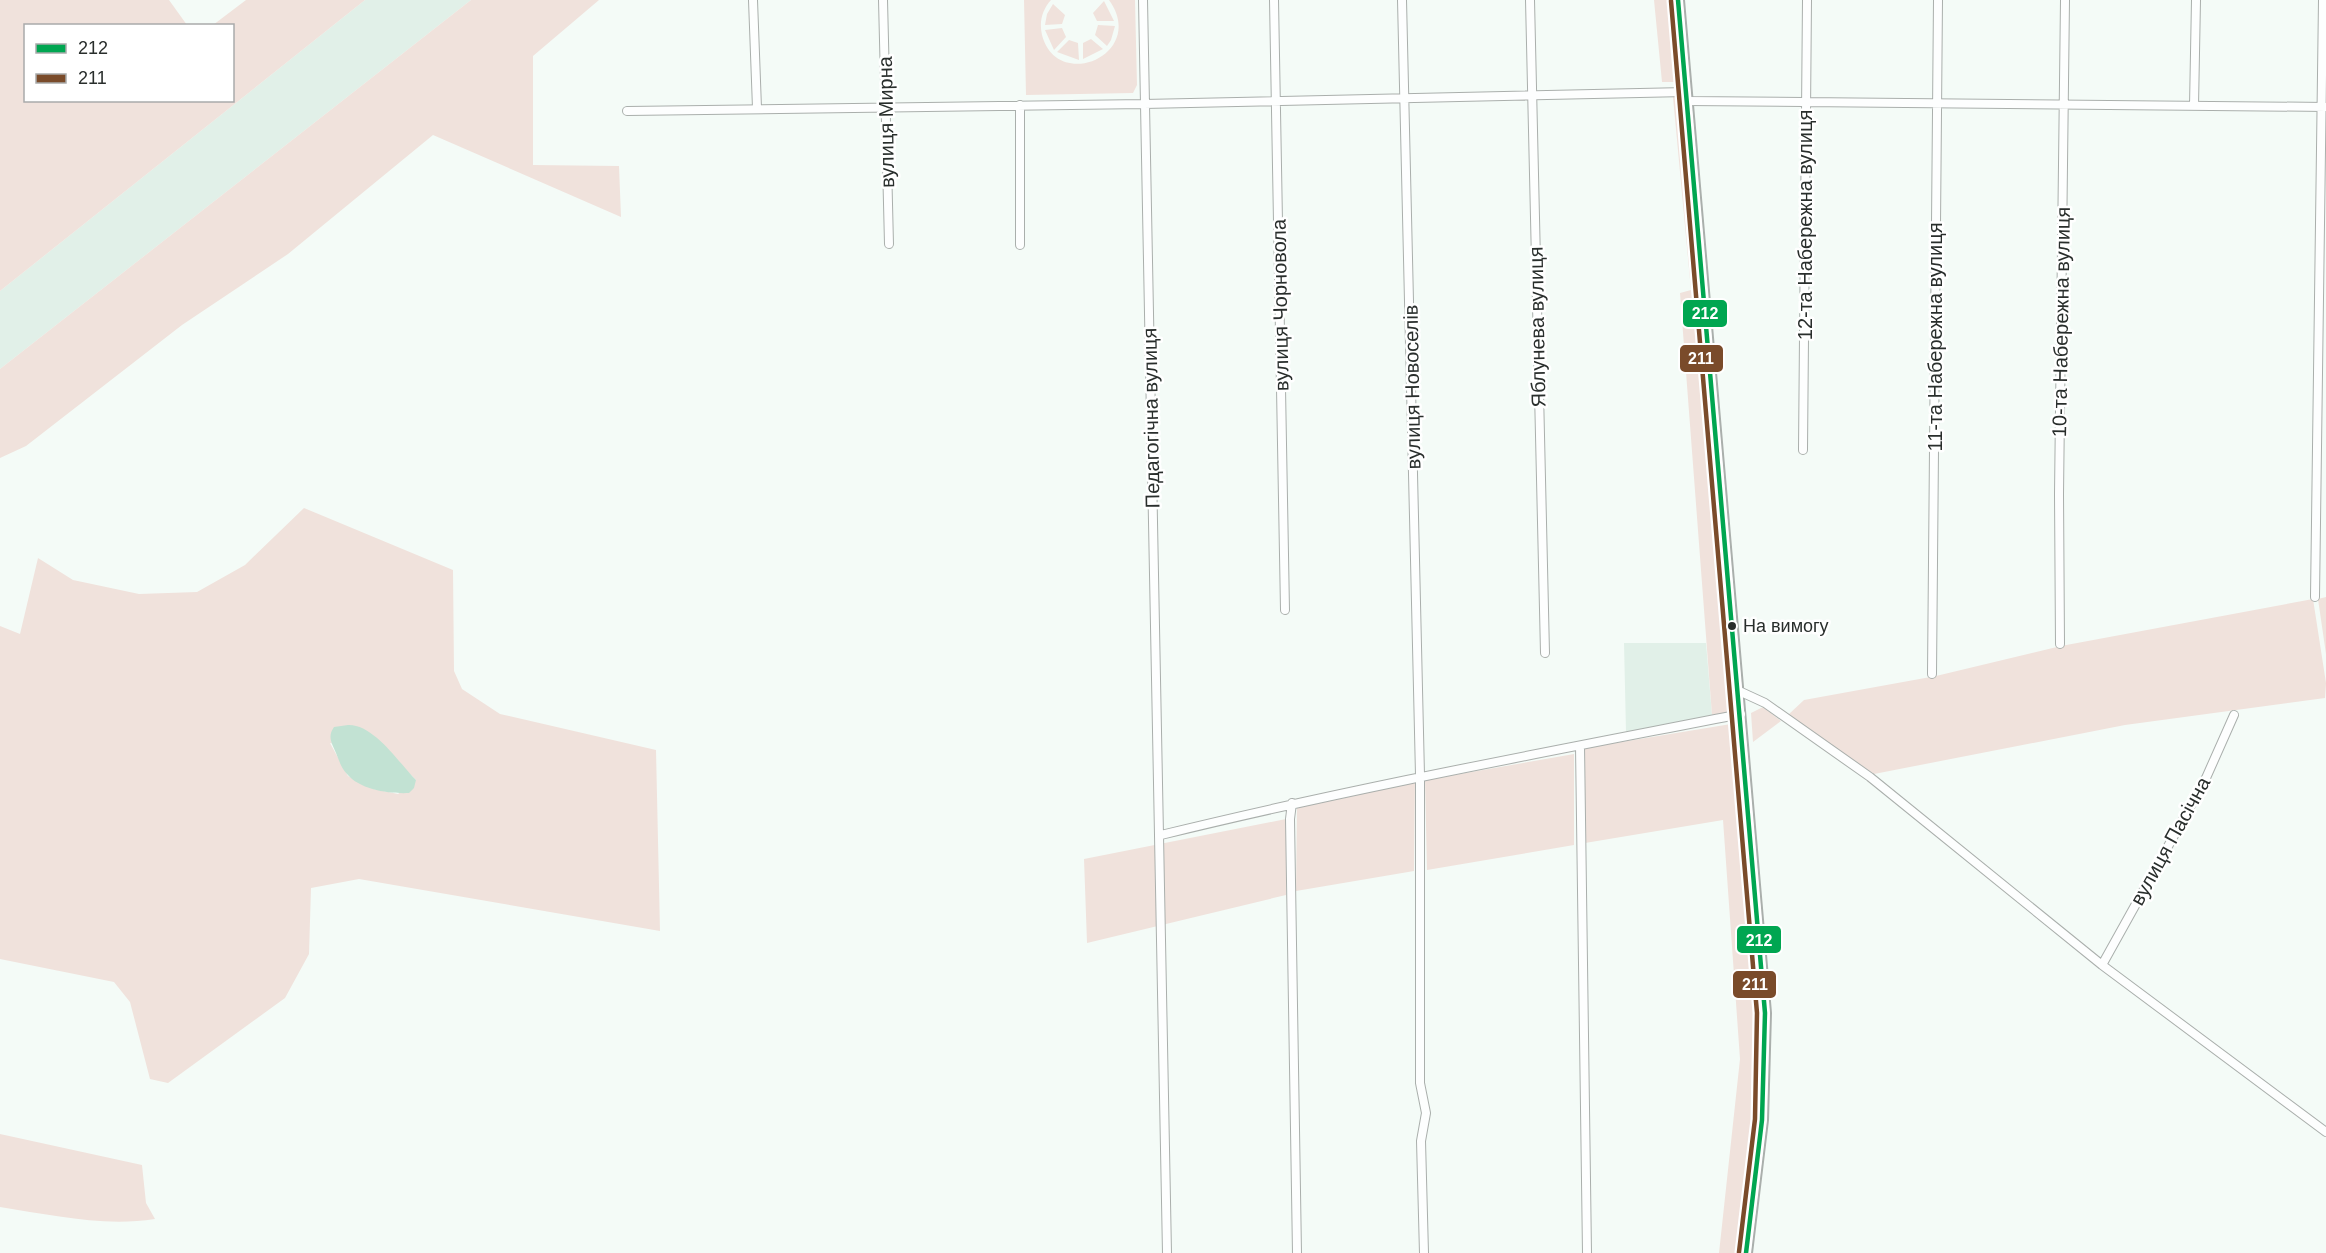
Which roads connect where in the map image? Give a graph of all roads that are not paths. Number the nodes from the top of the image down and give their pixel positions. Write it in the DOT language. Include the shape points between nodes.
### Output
graph roads {
  1 [pos="753,0"];
  2 [pos="883,0"];
  3 [pos="1143,0"];
  4 [pos="1274,0"];
  5 [pos="1402,0"];
  6 [pos="1530,0"];
  7 [pos="1678,0"];
  8 [pos="1807,0"];
  9 [pos="1938,0"];
  10 [pos="2065,0"];
  11 [pos="2196,0"];
  12 [pos="2323,0"];
  13 [pos="1532,94"];
  14 [pos="1404,97"];
  15 [pos="1686,97"];
  16 [pos="1276,100"];
  17 [pos="1806,102"];
  18 [pos="1144,104"];
  19 [pos="1937,104"];
  20 [pos="1020,105"];
  21 [pos="2064,105"];
  22 [pos="886,106"];
  23 [pos="2194,106"];
  24 [pos="2324,107"];
  25 [pos="757,108"];
  26 [pos="627,111"];
  27 [pos="889,244"];
  28 [pos="1020,245"];
  29 [pos="1803,450"];
  30 [pos="2315,597"];
  31 [pos="1285,610"];
  32 [pos="2060,644"];
  33 [pos="1545,653"];
  34 [pos="1932,674"];
  35 [pos="1739,691"];
  36 [pos="1741,714"];
  37 [pos="2234,715"];
  38 [pos="1580,746"];
  39 [pos="1420,775"];
  40 [pos="1292,803"];
  41 [pos="1161,835"];
  42 [pos="2102,965"];
  43 [pos="2326,1132"];
  44 [pos="1167,1253"];
  45 [pos="1297,1253"];
  46 [pos="1424,1253"];
  47 [pos="1587,1253"];
  48 [pos="1746,1253"];
  1 -- 25 [label="street"];
  2 -- 22 [label="street, вулиця Мирна"];
  3 -- 18 [label="street, Педагогічна вулиця"];
  4 -- 16 [label="street, вулиця Чорновола"];
  5 -- 14 [label="street, вулиця Новоселів"];
  6 -- 13 [label="street, Яблунева вулиця"];
  7 -- 15 [label="street"];
  8 -- 17 [label="street, 12-та Набережна вулиця"];
  9 -- 19 [label="street, 11-та Набережна вулиця"];
  10 -- 21 [label="street, 10-та Набережна вулиця"];
  11 -- 23 [label="street"];
  12 -- 24 [label="street"];
  13 -- 14 [label="street"];
  13 -- 15 [label="street"];
  13 -- 33 [label="street, Яблунева вулиця"];
  14 -- 16 [label="street"];
  14 -- 39 [label="street, вулиця Новоселів"];
  15 -- 17 [label="street"];
  15 -- 35 [label="street"];
  16 -- 18 [label="street"];
  16 -- 31 [label="street, вулиця Чорновола"];
  17 -- 19 [label="street"];
  17 -- 29 [label="street, 12-та Набережна вулиця"];
  18 -- 20 [label="street"];
  18 -- 41 [label="street, Педагогічна вулиця"];
  19 -- 21 [label="street"];
  19 -- 34 [label="street, 11-та Набережна вулиця"];
  20 -- 22 [label="street"];
  20 -- 28 [label="street"];
  21 -- 23 [label="street"];
  21 -- 32 [label="street, 10-та Набережна вулиця"];
  22 -- 25 [label="street"];
  22 -- 27 [label="street, вулиця Мирна"];
  23 -- 24 [label="street"];
  24 -- 30 [label="street"];
  25 -- 26 [label="street"];
  35 -- 36 [label="street"];
  35 -- 42 [label="street" via="1765,703 1870,777"];
  36 -- 38 [label="street"];
  36 -- 48 [label="street" via="1766,1061"];
  37 -- 42 [label="street, вулиця Пасічна" via="2205,778"];
  38 -- 39 [label="street"];
  38 -- 47 [label="street"];
  39 -- 40 [label="street"];
  39 -- 46 [label="street, вулиця Новоселів" via="1420,1083 1426,1113 1421,1141"];
  40 -- 41 [label="street"];
  40 -- 45 [label="street"];
  41 -- 44 [label="street, Педагогічна вулиця"];
  42 -- 43 [label="street"];
}
